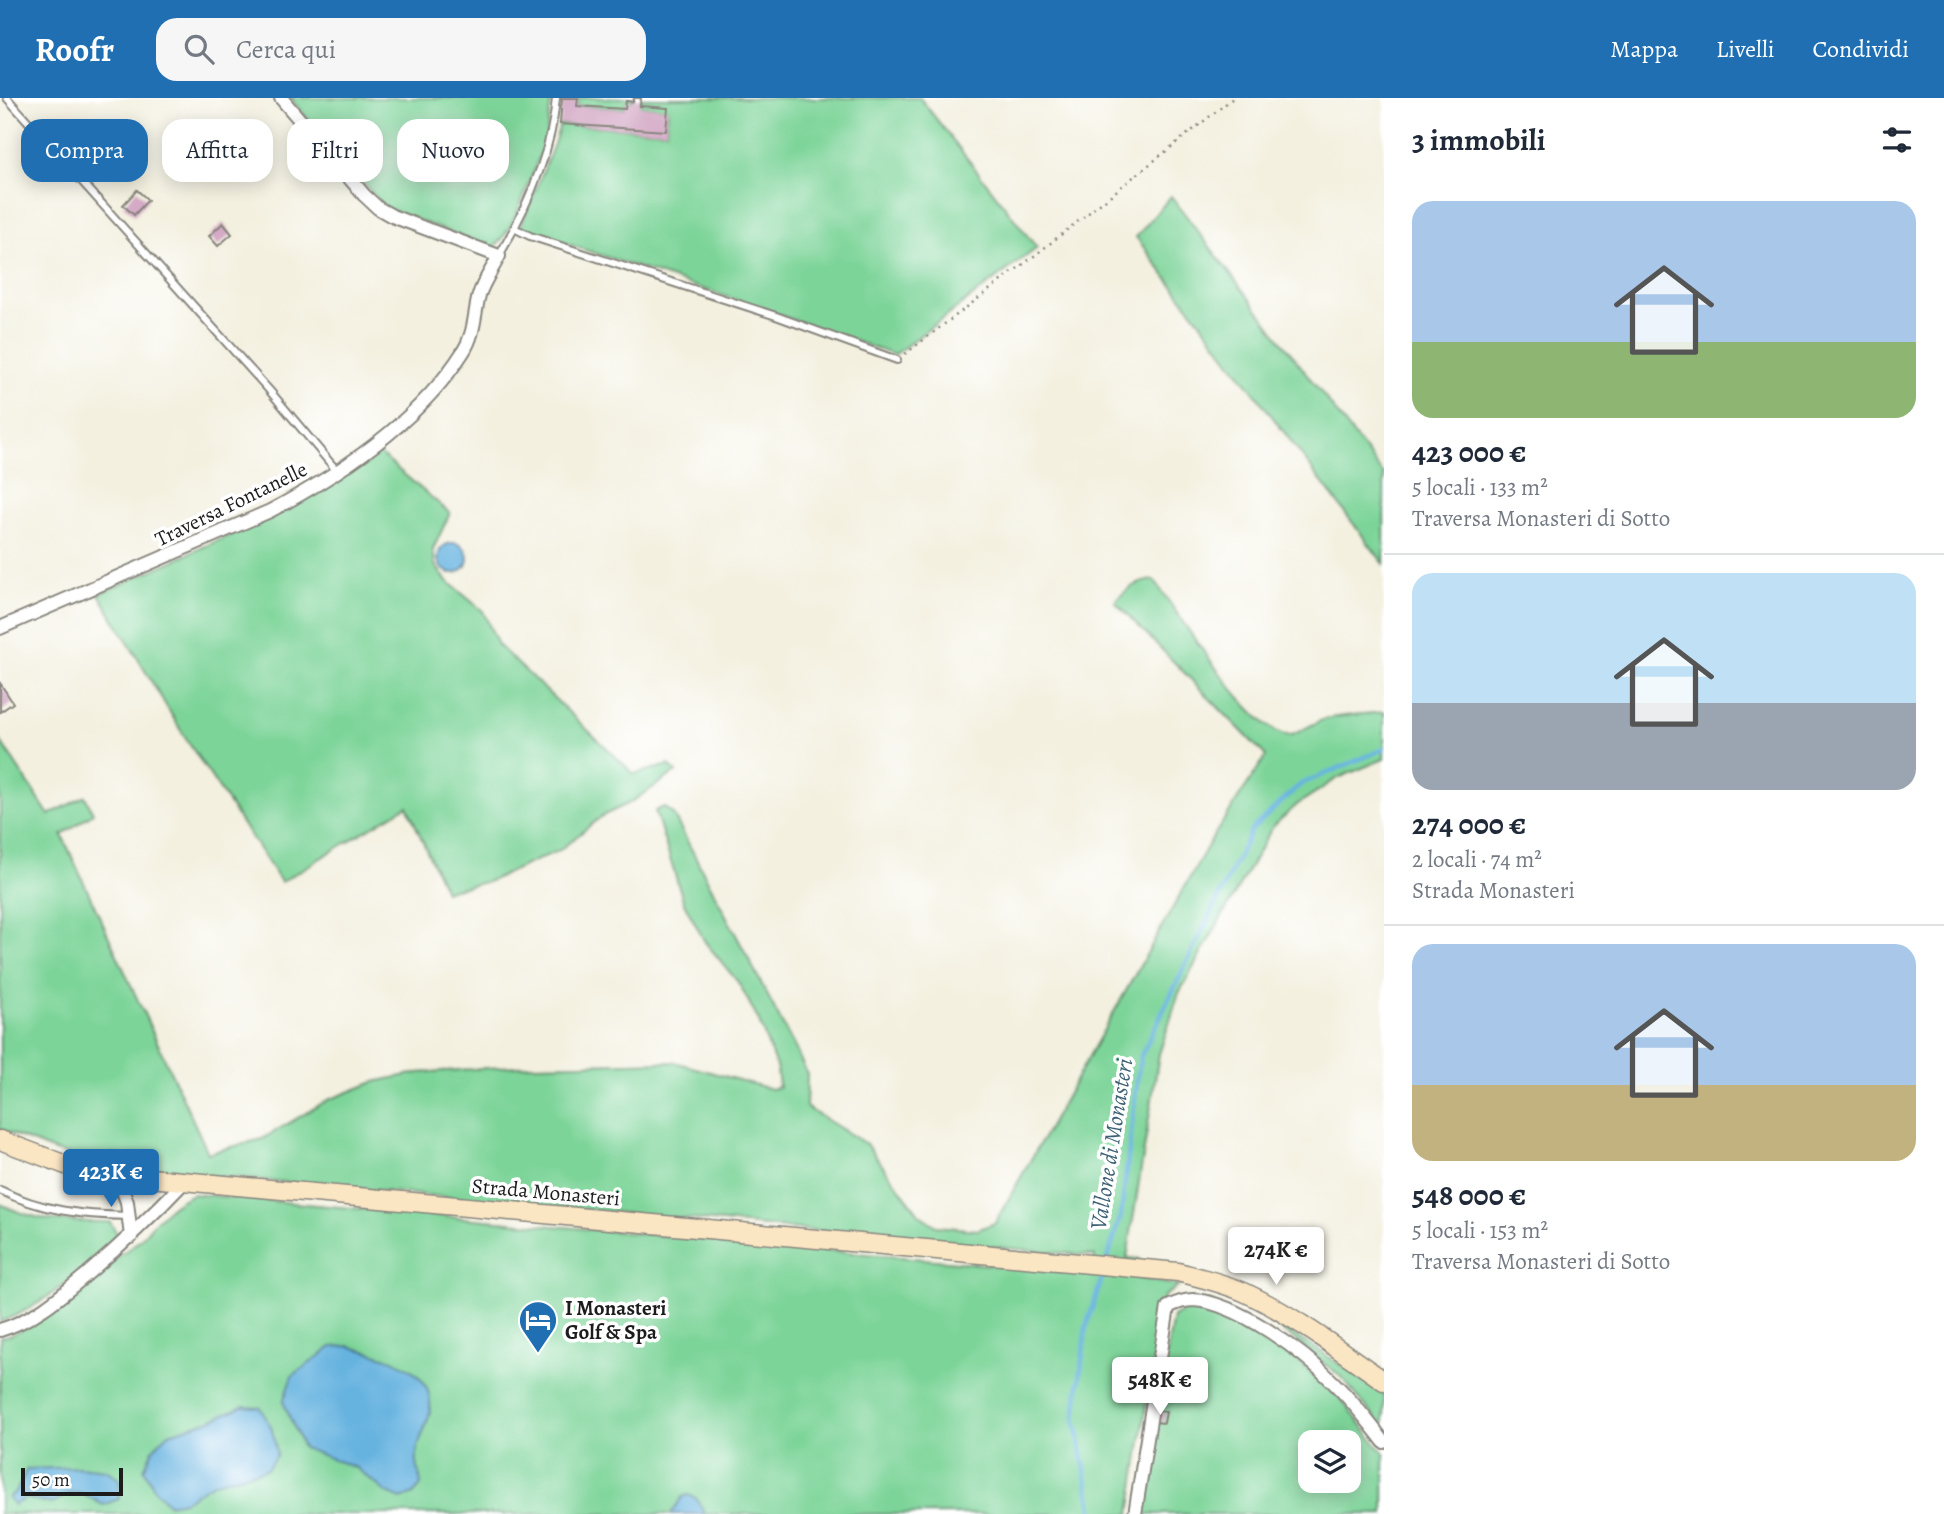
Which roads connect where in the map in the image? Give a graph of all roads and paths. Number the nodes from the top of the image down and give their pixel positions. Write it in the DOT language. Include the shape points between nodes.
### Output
graph roads {
  1 [pos="7,98"];
  2 [pos="281,98"];
  3 [pos="556,98"];
  4 [pos="1233,98"];
  5 [pos="514,228"];
  6 [pos="499,256"];
  7 [pos="897,360"];
  8 [pos="337,471"];
  9 [pos="0,628"];
  10 [pos="0,1140"];
  11 [pos="117,1175"];
  12 [pos="184,1182"];
  13 [pos="0,1190"];
  14 [pos="128,1216"];
  15 [pos="131,1237"];
  16 [pos="0,1329"];
  17 [pos="1384,1381"];
  18 [pos="1384,1442"];
  19 [pos="1135,1514"];
  1 -- 8 [label="lane"];
  2 -- 6 [label="street" via="379,208"];
  3 -- 5 [label="lane" via="549,143"];
  4 -- 7 [label="path"];
  5 -- 6 [label="lane"];
  5 -- 7 [label="lane"];
  6 -- 8 [label="street, Traversa Fontanelle" via="480,293 464,350 415,412"];
  8 -- 9 [label="street, Traversa Fontanelle" via="270,511"];
  10 -- 11 [label="main road, Strada Monasteri" via="71,1167"];
  11 -- 12 [label="main road, Strada Monasteri"];
  11 -- 14 [label="street"];
  12 -- 15 [label="street"];
  12 -- 17 [label="main road, Strada Monasteri" via="1178,1272 1246,1293 1295,1320"];
  13 -- 14 [label="lane" via="55,1211"];
  14 -- 15 [label="street"];
  15 -- 16 [label="street" via="52,1303"];
  18 -- 19 [label="street" via="1336,1385 1279,1338 1235,1312 1195,1300 1180,1302 1168,1307"];
}
